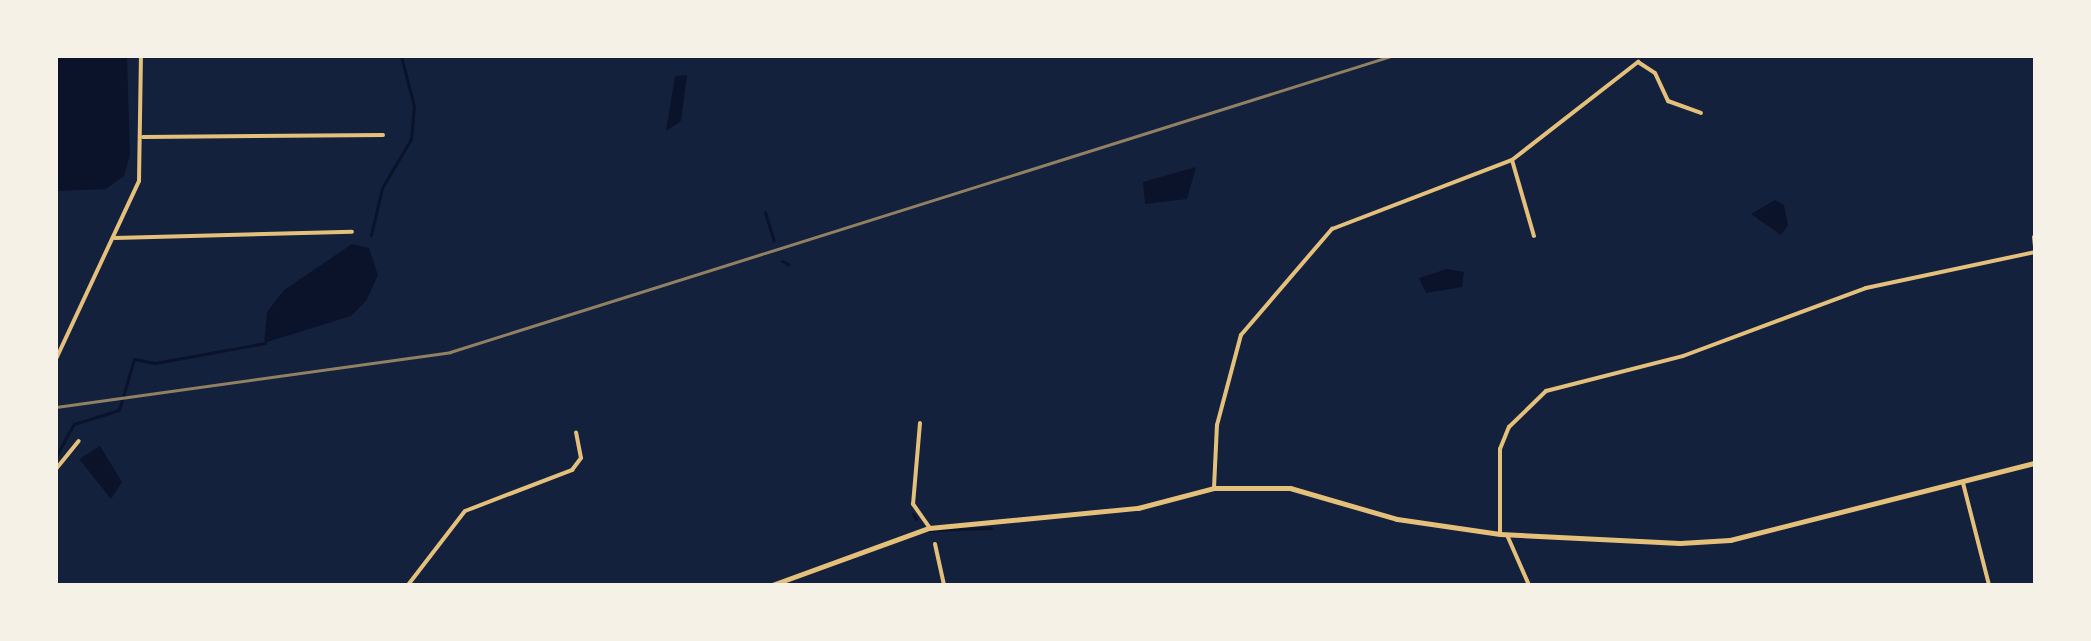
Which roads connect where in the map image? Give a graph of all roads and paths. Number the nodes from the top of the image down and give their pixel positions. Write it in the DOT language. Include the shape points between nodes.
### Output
graph roads {
  1 [pos="141,56"];
  2 [pos="1642,56"];
  3 [pos="1638,62"];
  4 [pos="1701,113"];
  5 [pos="383,135"];
  6 [pos="143,137"];
  7 [pos="1512,160"];
  8 [pos="352,232"];
  9 [pos="1534,236"];
  10 [pos="2034,237"];
  11 [pos="115,238"];
  12 [pos="2035,249"];
  13 [pos="56,359"];
  14 [pos="920,423"];
  15 [pos="576,432"];
  16 [pos="79,441"];
  17 [pos="2035,463"];
  18 [pos="56,469"];
  19 [pos="1963,483"];
  20 [pos="1214,488"];
  21 [pos="929,528"];
  22 [pos="1503,534"];
  23 [pos="935,544"];
  24 [pos="408,585"];
  25 [pos="772,585"];
  26 [pos="944,585"];
  27 [pos="1529,585"];
  28 [pos="1989,585"];
  1 -- 6 [label="street"];
  2 -- 3 [label="street"];
  3 -- 4 [label="street" via="1655,73 1668,101"];
  3 -- 7 [label="street"];
  5 -- 6 [label="street"];
  6 -- 11 [label="street" via="139,181"];
  7 -- 9 [label="street"];
  7 -- 20 [label="street" via="1385,204 1332,229 1306,252 1241,335 1217,425"];
  8 -- 11 [label="street"];
  10 -- 12 [label="street"];
  11 -- 13 [label="street"];
  12 -- 22 [label="street" via="1866,288 1683,356 1546,391 1509,427 1500,449"];
  14 -- 21 [label="street" via="913,504"];
  15 -- 24 [label="street" via="581,458 572,470 465,511"];
  16 -- 18 [label="street"];
  17 -- 19 [label="street"];
  19 -- 22 [label="street" via="1730,540"];
  19 -- 28 [label="street"];
  20 -- 21 [label="street" via="1138,508"];
  20 -- 22 [label="street" via="1290,488 1397,519"];
  21 -- 25 [label="street"];
  22 -- 27 [label="street"];
  23 -- 26 [label="street"];
}
